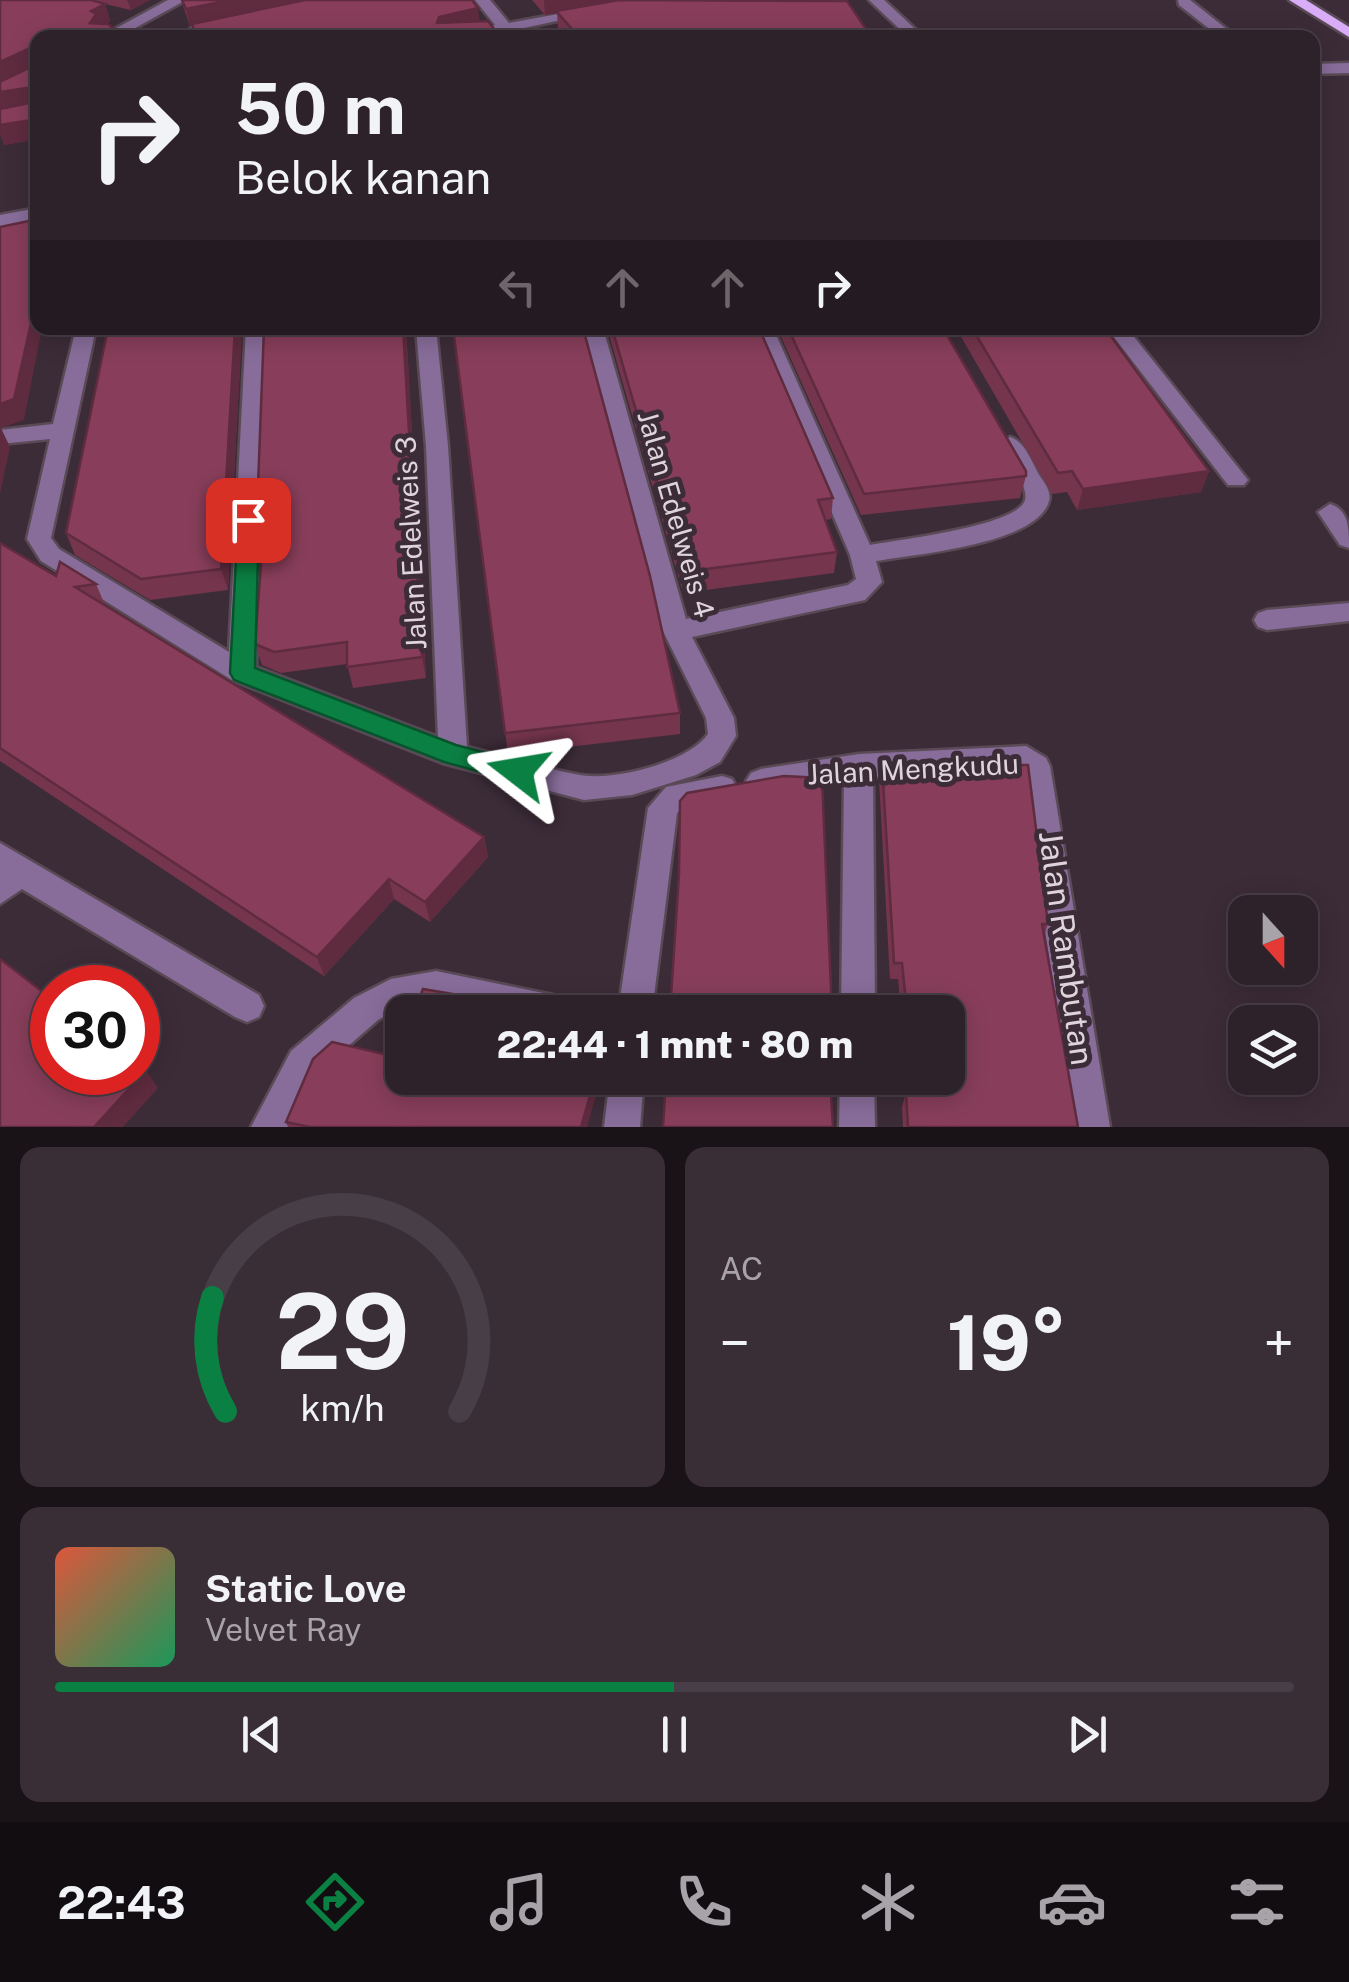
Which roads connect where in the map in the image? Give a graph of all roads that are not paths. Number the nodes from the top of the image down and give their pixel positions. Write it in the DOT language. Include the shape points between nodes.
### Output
graph roads {
  1 [pos="178,0"];
  2 [pos="482,0"];
  3 [pos="876,0"];
  4 [pos="1296,0"];
  5 [pos="1184,2"];
  6 [pos="602,11"];
  7 [pos="234,23"];
  8 [pos="115,30"];
  9 [pos="197,30"];
  10 [pos="508,30"];
  11 [pos="519,30"];
  12 [pos="909,30"];
  13 [pos="1221,30"];
  14 [pos="1349,33"];
  15 [pos="1349,68"];
  16 [pos="1320,69"];
  17 [pos="1349,84"];
  18 [pos="1320,85"];
  19 [pos="30,215"];
  20 [pos="0,221"];
  21 [pos="84,335"];
  22 [pos="256,335"];
  23 [pos="427,335"];
  24 [pos="595,335"];
  25 [pos="766,335"];
  26 [pos="1122,335"];
  27 [pos="999,426"];
  28 [pos="62,430"];
  29 [pos="0,437"];
  30 [pos="1236,480"];
  31 [pos="1330,512"];
  32 [pos="1349,539"];
  33 [pos="862,555"];
  34 [pos="1349,612"];
  35 [pos="1267,620"];
  36 [pos="676,631"];
  37 [pos="242,673"];
  38 [pos="453,755"];
  39 [pos="859,766"];
  40 [pos="1038,768"];
  41 [pos="7,873"];
  42 [pos="392,995"];
  43 [pos="478,995"];
  44 [pos="636,995"];
  45 [pos="858,995"];
  46 [pos="385,999"];
  47 [pos="247,1006"];
  48 [pos="625,1095"];
  49 [pos="857,1095"];
  50 [pos="269,1127"];
  51 [pos="622,1127"];
  52 [pos="857,1127"];
  53 [pos="1092,1127"];
  1 -- 8 [label="street"];
  2 -- 10 [label="street"];
  3 -- 12 [label="street"];
  4 -- 14 [label="main road"];
  5 -- 13 [label="street"];
  6 -- 11 [label="street"];
  7 -- 9 [label="street"];
  15 -- 16 [label="street"];
  17 -- 18 [label="street"];
  19 -- 20 [label="street"];
  21 -- 28 [label="street"];
  22 -- 37 [label="street"];
  23 -- 38 [label="street, Jalan Edelweis 3"];
  24 -- 36 [label="street, Jalan Edelweis 4"];
  25 -- 33 [label="street"];
  26 -- 30 [label="street"];
  27 -- 33 [label="street" via="1037,491 1027,517 1004,528"];
  28 -- 29 [label="street"];
  28 -- 37 [label="street" via="39,539 43,547"];
  31 -- 32 [label="street"];
  33 -- 36 [label="street" via="869,582 861,591"];
  34 -- 35 [label="street"];
  36 -- 38 [label="street, Jalan Edelweis 4" via="720,718 722,736 702,760 632,783 584,788"];
  37 -- 38 [label="street"];
  39 -- 40 [label="street, Jalan Mengkudu" via="1026,758"];
  39 -- 44 [label="street, Jalan Mengkudu" via="668,801 660,816"];
  39 -- 45 [label="street"];
  40 -- 53 [label="street, Jalan Rambutan"];
  41 -- 47 [label="street"];
  42 -- 43 [label="street" via="436,986"];
  46 -- 50 [label="street" via="304,1063"];
  48 -- 51 [label="street"];
  49 -- 52 [label="street"];
}
